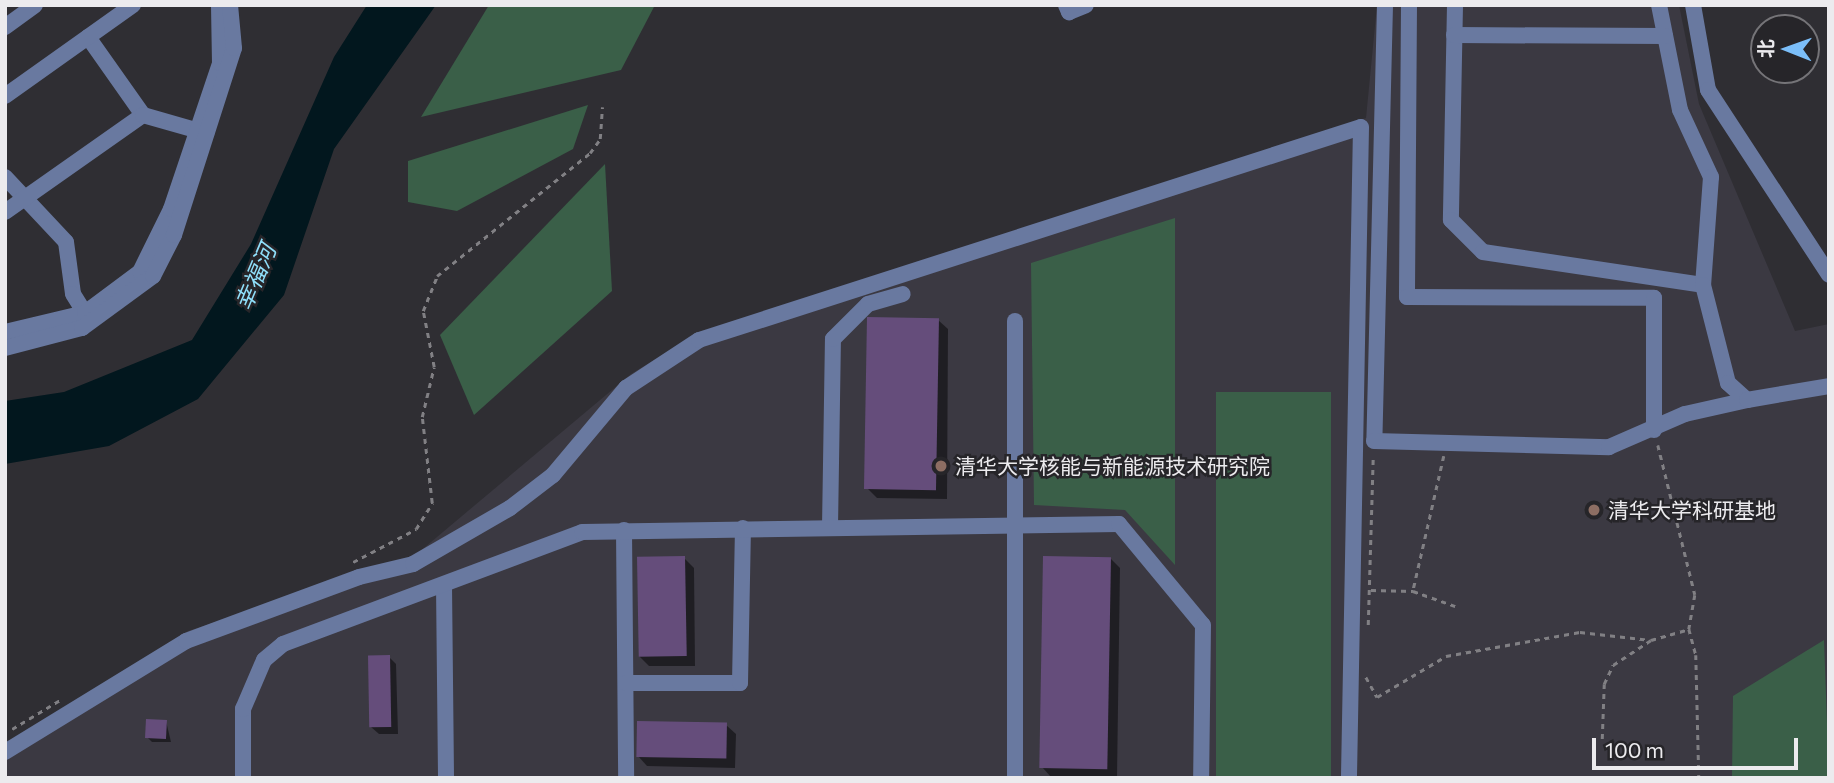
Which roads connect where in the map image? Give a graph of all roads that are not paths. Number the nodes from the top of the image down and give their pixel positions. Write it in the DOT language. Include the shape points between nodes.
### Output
graph roads {
  1 [pos="35,5"];
  2 [pos="133,5"];
  3 [pos="219,5"];
  4 [pos="230,5"];
  5 [pos="1066,5"];
  6 [pos="1086,5"];
  7 [pos="1385,5"];
  8 [pos="1409,5"];
  9 [pos="1455,5"];
  10 [pos="1659,5"];
  11 [pos="1693,5"];
  12 [pos="5,27"];
  13 [pos="1454,35"];
  14 [pos="1665,36"];
  15 [pos="88,37"];
  16 [pos="5,96"];
  17 [pos="144,115"];
  18 [pos="202,132"];
  19 [pos="5,177"];
  20 [pos="22,200"];
  21 [pos="5,212"];
  22 [pos="1829,275"];
  23 [pos="1703,285"];
  24 [pos="903,294"];
  25 [pos="85,313"];
  26 [pos="1015,321"];
  27 [pos="5,332"];
  28 [pos="5,348"];
  29 [pos="1829,386"];
  30 [pos="1747,400"];
  31 [pos="1654,430"];
  32 [pos="1017,525"];
  33 [pos="830,527"];
  34 [pos="743,528"];
  35 [pos="624,530"];
  36 [pos="444,586"];
  37 [pos="626,683"];
  38 [pos="5,752"];
  39 [pos="243,778"];
  40 [pos="446,778"];
  41 [pos="626,778"];
  42 [pos="1015,778"];
  43 [pos="1201,778"];
  44 [pos="1349,778"];
  1 -- 12 [label="street"];
  2 -- 15 [label="street"];
  3 -- 18 [label="street" via="220,63"];
  4 -- 18 [label="street" via="234,48"];
  5 -- 6 [label="street" via="1069,12"];
  7 -- 31 [label="street" via="1374,441 1609,447"];
  8 -- 31 [label="street" via="1406,297 1654,298"];
  9 -- 13 [label="street"];
  10 -- 14 [label="street"];
  11 -- 22 [label="street" via="1708,90"];
  13 -- 14 [label="street"];
  13 -- 23 [label="street" via="1451,220 1483,252"];
  14 -- 23 [label="street" via="1680,110 1711,177"];
  15 -- 16 [label="street"];
  15 -- 17 [label="street"];
  17 -- 18 [label="street"];
  17 -- 20 [label="street"];
  18 -- 25 [label="street" via="155,247 122,289"];
  18 -- 28 [label="street" via="153,276 82,328"];
  19 -- 20 [label="street"];
  20 -- 21 [label="street"];
  20 -- 25 [label="street" via="39,207 66,242 73,294"];
  23 -- 30 [label="street" via="1728,383"];
  24 -- 33 [label="street" via="868,304 833,339"];
  25 -- 27 [label="street"];
  26 -- 32 [label="street"];
  29 -- 30 [label="street"];
  30 -- 31 [label="street" via="1685,414"];
  32 -- 33 [label="street"];
  32 -- 42 [label="street"];
  32 -- 43 [label="street" via="1119,524 1203,625"];
  33 -- 34 [label="street"];
  34 -- 35 [label="street"];
  34 -- 37 [label="street" via="740,683"];
  35 -- 36 [label="street" via="582,532"];
  35 -- 37 [label="street"];
  36 -- 39 [label="street" via="283,645 264,660 243,709"];
  36 -- 40 [label="street"];
  37 -- 41 [label="street"];
  38 -- 44 [label="street" via="186,641 359,577 413,564 510,508 553,475 626,388 699,340 1360,127"];
}
